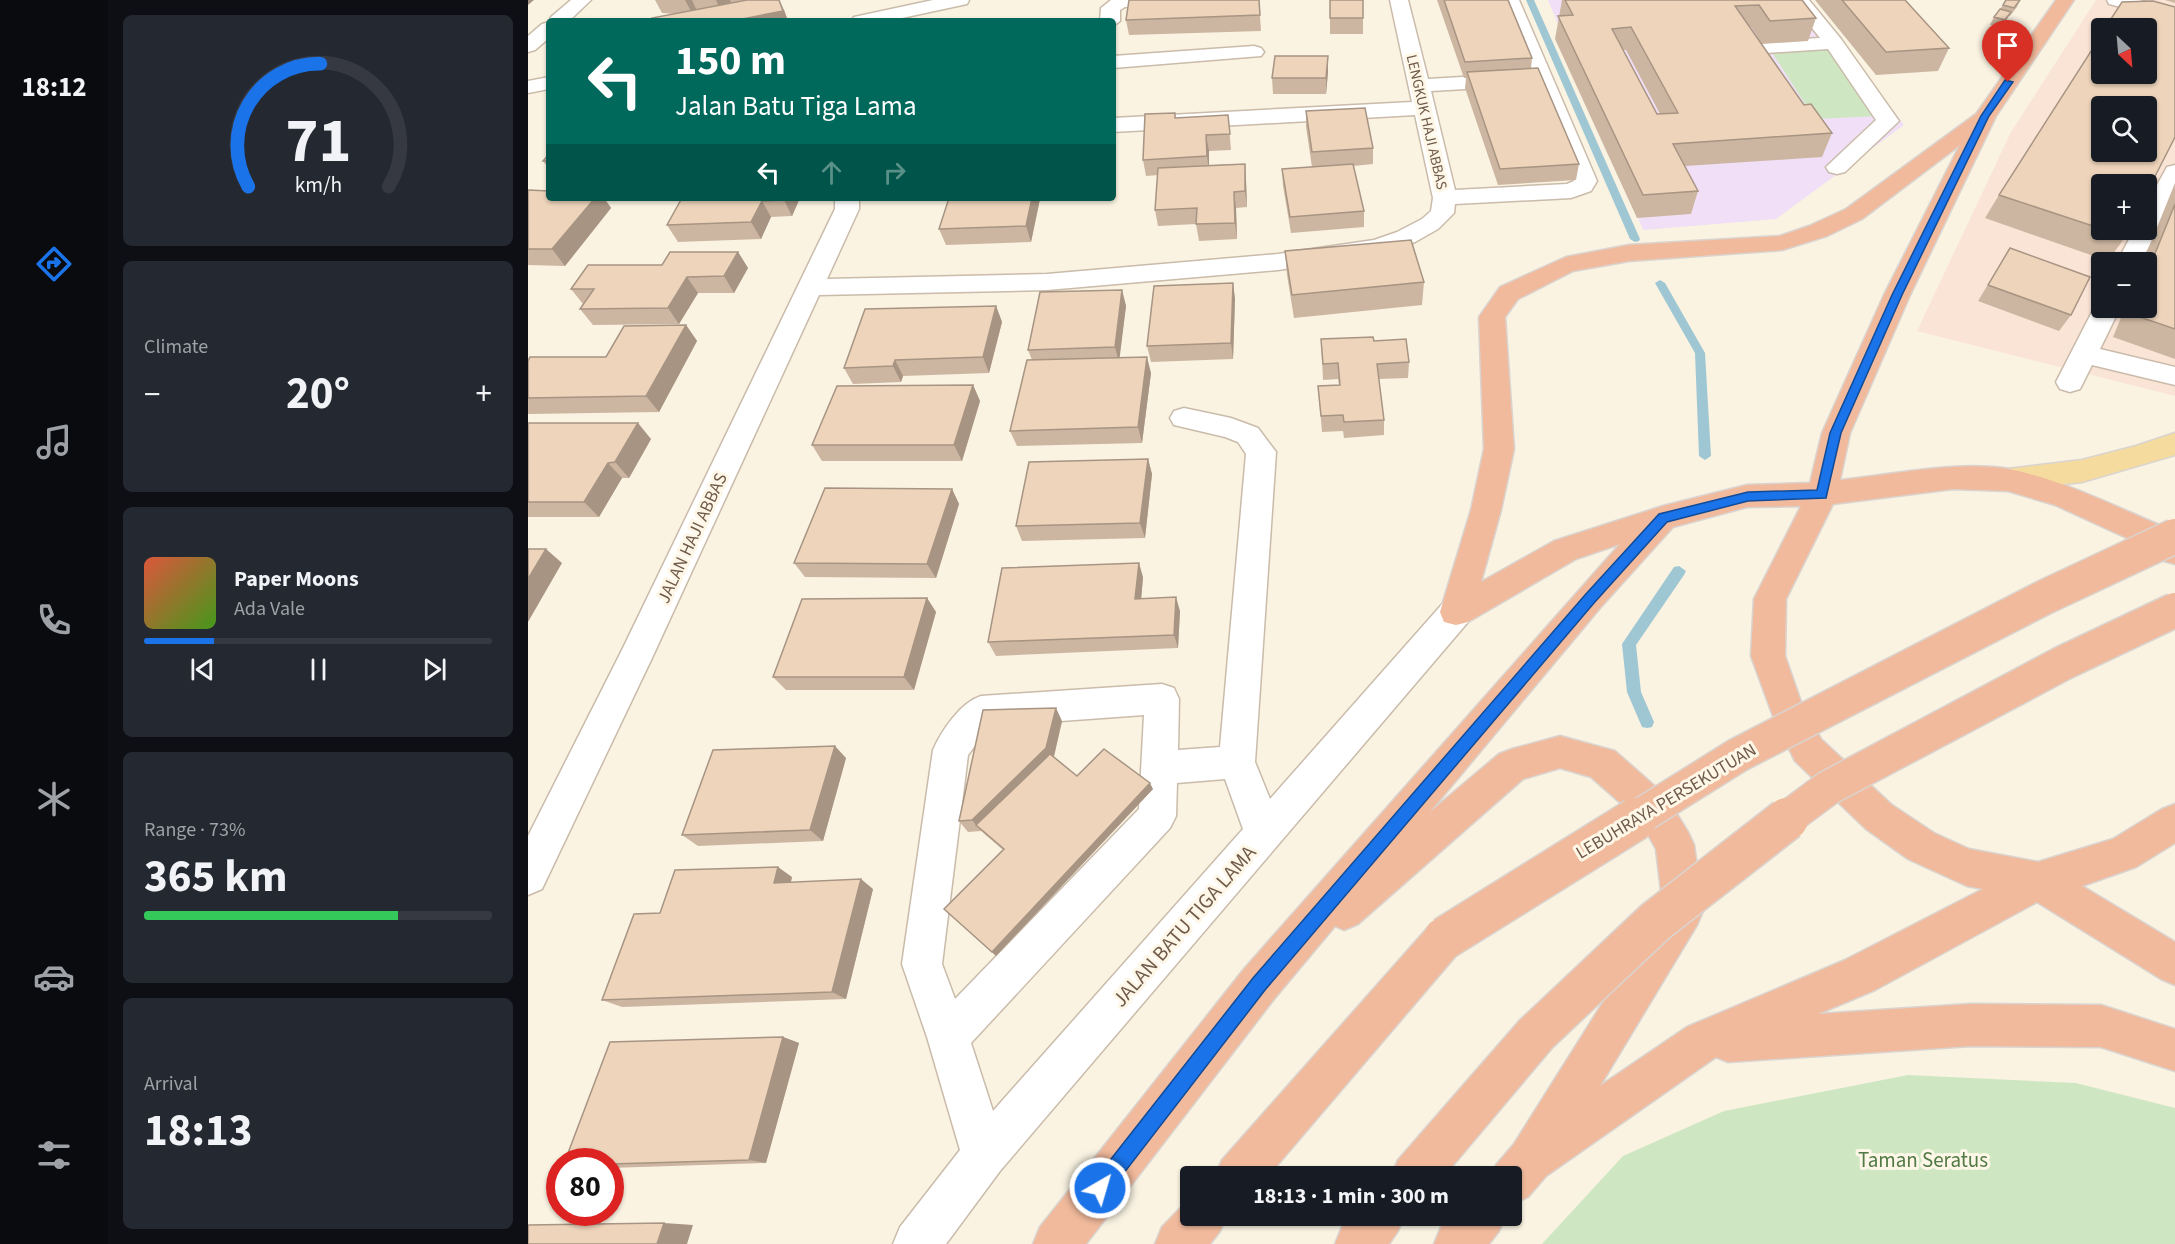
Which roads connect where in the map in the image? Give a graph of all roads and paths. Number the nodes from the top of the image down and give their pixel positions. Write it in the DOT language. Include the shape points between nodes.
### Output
graph roads {
  1 [pos="582,0"];
  2 [pos="960,0"];
  3 [pos="1165,0"];
  4 [pos="1399,0"];
  5 [pos="1510,0"];
  6 [pos="1799,0"];
  7 [pos="2065,0"];
  8 [pos="2116,0"];
  9 [pos="2175,15"];
  10 [pos="561,18"];
  11 [pos="875,18"];
  12 [pos="1110,18"];
  13 [pos="546,31"];
  14 [pos="1834,43"];
  15 [pos="528,46"];
  16 [pos="1766,47"];
  17 [pos="1254,52"];
  18 [pos="1116,62"];
  19 [pos="1544,78"];
  20 [pos="546,84"];
  21 [pos="1419,86"];
  22 [pos="528,87"];
  23 [pos="1424,108"];
  24 [pos="1985,116"];
  25 [pos="1116,125"];
  26 [pos="1837,167"];
  27 [pos="2175,172"];
  28 [pos="1445,198"];
  29 [pos="847,201"];
  30 [pos="2157,207"];
  31 [pos="810,287"];
  32 [pos="2102,318"];
  33 [pos="2083,354"];
  34 [pos="2175,376"];
  35 [pos="2070,382"];
  36 [pos="1184,418"];
  37 [pos="2175,444"];
  38 [pos="2008,480"];
  39 [pos="1822,494"];
  40 [pos="1663,518"];
  41 [pos="2175,536"];
  42 [pos="2175,552"];
  43 [pos="2175,610"];
  44 [pos="1456,612"];
  45 [pos="1237,762"];
  46 [pos="1159,768"];
  47 [pos="2175,822"];
  48 [pos="1264,834"];
  49 [pos="528,876"];
  50 [pos="2038,881"];
  51 [pos="2175,965"];
  52 [pos="1259,984"];
  53 [pos="948,1037"];
  54 [pos="1702,1042"];
  55 [pos="2175,1050"];
  56 [pos="984,1155"];
  57 [pos="1247,1166"];
  58 [pos="1423,1166"];
  59 [pos="1522,1169"];
  60 [pos="1522,1170"];
  61 [pos="1195,1226"];
  62 [pos="1373,1226"];
  63 [pos="1474,1226"];
  64 [pos="917,1244"];
  65 [pos="1057,1244"];
  66 [pos="1179,1244"];
  67 [pos="1359,1244"];
  68 [pos="1458,1244"];
  1 -- 10 [label="street"];
  2 -- 11 [label="street"];
  3 -- 12 [label="street" via="1120,2 1111,8"];
  4 -- 21 [label="street, LENGKUK HAJI ABBAS"];
  5 -- 19 [label="street"];
  6 -- 14 [label="street"];
  7 -- 24 [label="highway"];
  8 -- 9 [label="street"];
  13 -- 15 [label="street"];
  14 -- 16 [label="street"];
  14 -- 26 [label="street" via="1888,121"];
  17 -- 18 [label="street"];
  19 -- 21 [label="street"];
  19 -- 28 [label="street" via="1586,181 1583,186 1571,191"];
  20 -- 22 [label="street"];
  21 -- 23 [label="street, LENGKUK HAJI ABBAS"];
  23 -- 25 [label="street"];
  23 -- 28 [label="street, LENGKUK HAJI ABBAS"];
  24 -- 39 [label="highway" via="1897,295 1836,433"];
  24 -- 44 [label="highway" via="1854,214 1818,231 1782,243 1629,253 1566,265 1509,293 1492,317 1499,449"];
  27 -- 30 [label="street"];
  28 -- 31 [label="street, LENGKUK HAJI ABBAS" via="1442,213 1406,237 1378,247 1278,262 1047,282"];
  29 -- 31 [label="street, JALAN HAJI ABBAS" via="847,209"];
  31 -- 49 [label="street, JALAN HAJI ABBAS"];
  32 -- 33 [label="street"];
  33 -- 34 [label="street"];
  33 -- 35 [label="street"];
  36 -- 45 [label="street" via="1248,435 1262,452"];
  37 -- 38 [label="main road" via="2082,471"];
  38 -- 39 [label="highway" via="1953,478"];
  38 -- 42 [label="highway" via="2065,498 2153,536"];
  39 -- 40 [label="highway" via="1748,496"];
  39 -- 50 [label="highway" via="1770,599 1768,656 1785,705 1808,750 1879,817 1922,846 1967,867"];
  40 -- 44 [label="highway" via="1565,550"];
  40 -- 52 [label="highway"];
  41 -- 57 [label="highway, LEBUHRAYA PERSEKUTUAN, bridge" via="2045,597 1738,755 1445,938"];
  43 -- 58 [label="highway, bridge" via="2063,663 1828,788 1656,921 1536,1034"];
  44 -- 48 [label="street, JALAN BATU TIGA LAMA"];
  45 -- 46 [label="street"];
  45 -- 48 [label="street"];
  46 -- 53 [label="street" via="1157,816"];
  46 -- 53 [label="street" via="1162,699 981,711 951,750 922,964"];
  47 -- 50 [label="highway" via="2122,854"];
  48 -- 56 [label="street, JALAN BATU TIGA LAMA"];
  50 -- 51 [label="highway"];
  50 -- 54 [label="highway" via="1860,975"];
  52 -- 59 [label="highway" via="1512,766 1560,752 1602,762 1653,808 1675,845 1683,911"];
  52 -- 65 [label="highway"];
  53 -- 56 [label="street"];
  54 -- 55 [label="highway" via="1971,1025 2101,1026"];
  54 -- 60 [label="highway"];
  56 -- 64 [label="street, JALAN BATU TIGA LAMA"];
  61 -- 66 [label="highway"];
  62 -- 67 [label="highway"];
  63 -- 68 [label="highway"];
}
